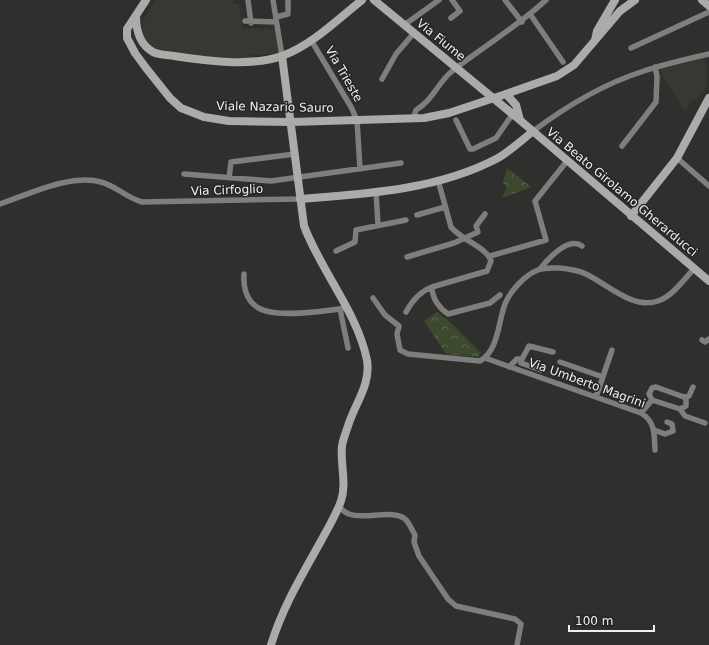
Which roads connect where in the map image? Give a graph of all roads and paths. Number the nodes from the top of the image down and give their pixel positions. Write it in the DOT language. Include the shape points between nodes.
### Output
graph roads {
  1 [pos="146,0"];
  2 [pos="248,0"];
  3 [pos="273,0"];
  4 [pos="288,0"];
  5 [pos="362,0"];
  6 [pos="374,0"];
  7 [pos="439,0"];
  8 [pos="452,0"];
  9 [pos="505,0"];
  10 [pos="546,0"];
  11 [pos="615,0"];
  12 [pos="635,0"];
  13 [pos="702,0"];
  14 [pos="709,6"];
  15 [pos="709,12"];
  16 [pos="530,14"];
  17 [pos="136,16"];
  18 [pos="451,18"];
  19 [pos="276,20"];
  20 [pos="522,22"];
  21 [pos="404,25"];
  22 [pos="414,33"];
  23 [pos="311,40"];
  24 [pos="594,41"];
  25 [pos="631,48"];
  26 [pos="709,54"];
  27 [pos="282,56"];
  28 [pos="563,62"];
  29 [pos="655,67"];
  30 [pos="457,69"];
  31 [pos="382,79"];
  32 [pos="527,86"];
  33 [pos="506,94"];
  34 [pos="709,98"];
  35 [pos="492,99"];
  36 [pos="505,108"];
  37 [pos="515,109"];
  38 [pos="413,119"];
  39 [pos="357,120"];
  40 [pos="456,120"];
  41 [pos="291,122"];
  42 [pos="532,132"];
  43 [pos="622,146"];
  44 [pos="295,154"];
  45 [pos="677,158"];
  46 [pos="566,161"];
  47 [pos="401,163"];
  48 [pos="360,169"];
  49 [pos="184,174"];
  50 [pos="298,176"];
  51 [pos="229,178"];
  52 [pos="438,180"];
  53 [pos="709,186"];
  54 [pos="376,192"];
  55 [pos="300,199"];
  56 [pos="0,204"];
  57 [pos="445,207"];
  58 [pos="485,214"];
  59 [pos="417,215"];
  60 [pos="631,216"];
  61 [pos="406,220"];
  62 [pos="378,226"];
  63 [pos="462,238"];
  64 [pos="582,246"];
  65 [pos="336,251"];
  66 [pos="490,256"];
  67 [pos="407,257"];
  68 [pos="540,269"];
  69 [pos="694,269"];
  70 [pos="244,274"];
  71 [pos="709,281"];
  72 [pos="432,287"];
  73 [pos="500,295"];
  74 [pos="373,298"];
  75 [pos="343,309"];
  76 [pos="406,312"];
  77 [pos="709,339"];
  78 [pos="702,340"];
  79 [pos="348,348"];
  80 [pos="612,350"];
  81 [pos="553,352"];
  82 [pos="522,359"];
  83 [pos="483,360"];
  84 [pos="560,362"];
  85 [pos="509,367"];
  86 [pos="541,370"];
  87 [pos="603,377"];
  88 [pos="693,387"];
  89 [pos="596,397"];
  90 [pos="684,397"];
  91 [pos="652,400"];
  92 [pos="680,409"];
  93 [pos="641,413"];
  94 [pos="667,422"];
  95 [pos="705,423"];
  96 [pos="654,430"];
  97 [pos="655,450"];
  98 [pos="339,507"];
  99 [pos="271,645"];
  100 [pos="517,645"];
  1 -- 17 [label="street, Viale Nazario Sauro"];
  2 -- 19 [label="street" via="248,22"];
  3 -- 19 [label="street"];
  4 -- 19 [label="street" via="288,14"];
  5 -- 23 [label="street"];
  6 -- 21 [label="street, Via Fiume"];
  7 -- 21 [label="street"];
  8 -- 18 [label="street" via="460,12"];
  9 -- 20 [label="street"];
  10 -- 16 [label="street"];
  11 -- 24 [label="street, Viale Nazario Sauro"];
  12 -- 24 [label="street, Viale Nazario Sauro" via="620,11 603,34"];
  13 -- 14 [label="street"];
  15 -- 25 [label="street"];
  16 -- 20 [label="street"];
  16 -- 28 [label="street"];
  17 -- 27 [label="street" via="138,34 145,46 154,53 209,62 246,62"];
  17 -- 41 [label="street, Viale Nazario Sauro" via="127,30 127,38 146,68 181,108 204,117"];
  19 -- 27 [label="street"];
  20 -- 30 [label="street"];
  21 -- 22 [label="street, Via Fiume"];
  22 -- 30 [label="street, Via Fiume"];
  22 -- 31 [label="street" via="396,54"];
  23 -- 27 [label="street"];
  23 -- 39 [label="street, Via Trieste"];
  24 -- 32 [label="street, Viale Nazario Sauro" via="574,65 558,76"];
  26 -- 29 [label="street"];
  27 -- 41 [label="street"];
  29 -- 42 [label="street" via="623,79 576,103"];
  29 -- 43 [label="street" via="656,102"];
  30 -- 35 [label="street, Via Fiume"];
  30 -- 38 [label="street" via="451,72 426,104 416,110"];
  32 -- 33 [label="street, Viale Nazario Sauro"];
  32 -- 37 [label="street"];
  33 -- 35 [label="street, Viale Nazario Sauro"];
  33 -- 36 [label="street"];
  33 -- 37 [label="street"];
  34 -- 45 [label="street"];
  35 -- 36 [label="street, Via Fiume"];
  35 -- 38 [label="street, Viale Nazario Sauro" via="438,116"];
  36 -- 37 [label="street, Via Fiume"];
  37 -- 40 [label="street" via="496,138 473,149 467,144"];
  37 -- 42 [label="street, Via Beato Girolamo Gherarducci" via="520,121"];
  38 -- 39 [label="street, Viale Nazario Sauro"];
  39 -- 41 [label="street, Viale Nazario Sauro"];
  39 -- 48 [label="street"];
  41 -- 44 [label="street"];
  42 -- 46 [label="street, Via Beato Girolamo Gherarducci"];
  42 -- 52 [label="street" via="500,157 477,168"];
  44 -- 50 [label="street"];
  44 -- 51 [label="street" via="231,162"];
  45 -- 53 [label="street"];
  45 -- 60 [label="street"];
  46 -- 60 [label="street, Via Beato Girolamo Gherarducci"];
  46 -- 66 [label="street" via="535,201 546,240"];
  47 -- 48 [label="street"];
  48 -- 50 [label="street"];
  49 -- 51 [label="street"];
  50 -- 51 [label="street" via="262,181"];
  50 -- 55 [label="street"];
  52 -- 54 [label="street"];
  52 -- 57 [label="street"];
  54 -- 55 [label="street"];
  54 -- 62 [label="street"];
  55 -- 56 [label="street, Via Cirfoglio" via="155,203 134,200 100,182 85,180 39,190"];
  55 -- 75 [label="street" via="304,226 311,245"];
  57 -- 59 [label="street"];
  57 -- 63 [label="street" via="451,227"];
  58 -- 63 [label="street" via="476,226 478,232"];
  60 -- 69 [label="street, Via Beato Girolamo Gherarducci"];
  61 -- 62 [label="street"];
  62 -- 65 [label="street" via="356,230 355,242"];
  63 -- 66 [label="street"];
  63 -- 67 [label="street" via="454,243"];
  64 -- 68 [label="street" via="571,244 555,252"];
  66 -- 72 [label="street" via="490,266 486,271"];
  68 -- 69 [label="street" via="551,267 585,273 640,303 651,303 670,294"];
  68 -- 83 [label="street" via="521,282 510,294 491,350"];
  69 -- 71 [label="street, Via Beato Girolamo Gherarducci"];
  70 -- 75 [label="street" via="243,286 250,300 258,308 290,313"];
  72 -- 73 [label="street" via="436,301 448,314 490,304"];
  72 -- 76 [label="street" via="424,291"];
  74 -- 83 [label="street, Via Umberto Magrini" via="385,315 399,326 397,334 400,350 408,354"];
  75 -- 79 [label="street"];
  75 -- 98 [label="street" via="362,344 368,376 342,446 344,473"];
  77 -- 78 [label="street" via="705,342"];
  80 -- 87 [label="street"];
  81 -- 82 [label="street" via="528,346"];
  82 -- 85 [label="street" via="517,359"];
  82 -- 86 [label="street" via="521,363"];
  83 -- 85 [label="street, Via Umberto Magrini"];
  84 -- 87 [label="street"];
  85 -- 89 [label="street, Via Umberto Magrini"];
  87 -- 89 [label="street"];
  88 -- 90 [label="street" via="689,396"];
  89 -- 93 [label="street, Via Umberto Magrini"];
  90 -- 91 [label="street" via="656,387 650,390 649,397"];
  90 -- 92 [label="street" via="687,403"];
  91 -- 92 [label="street"];
  91 -- 93 [label="street"];
  92 -- 95 [label="street" via="684,416"];
  93 -- 96 [label="street, Via Umberto Magrini" via="648,417"];
  94 -- 96 [label="street" via="672,424 673,432 664,434"];
  96 -- 97 [label="street"];
  98 -- 99 [label="street" via="294,590"];
  98 -- 100 [label="street" via="348,514 359,517 400,515 406,519 415,535 414,542 419,556 448,599 456,606 515,619 521,624"];
}
